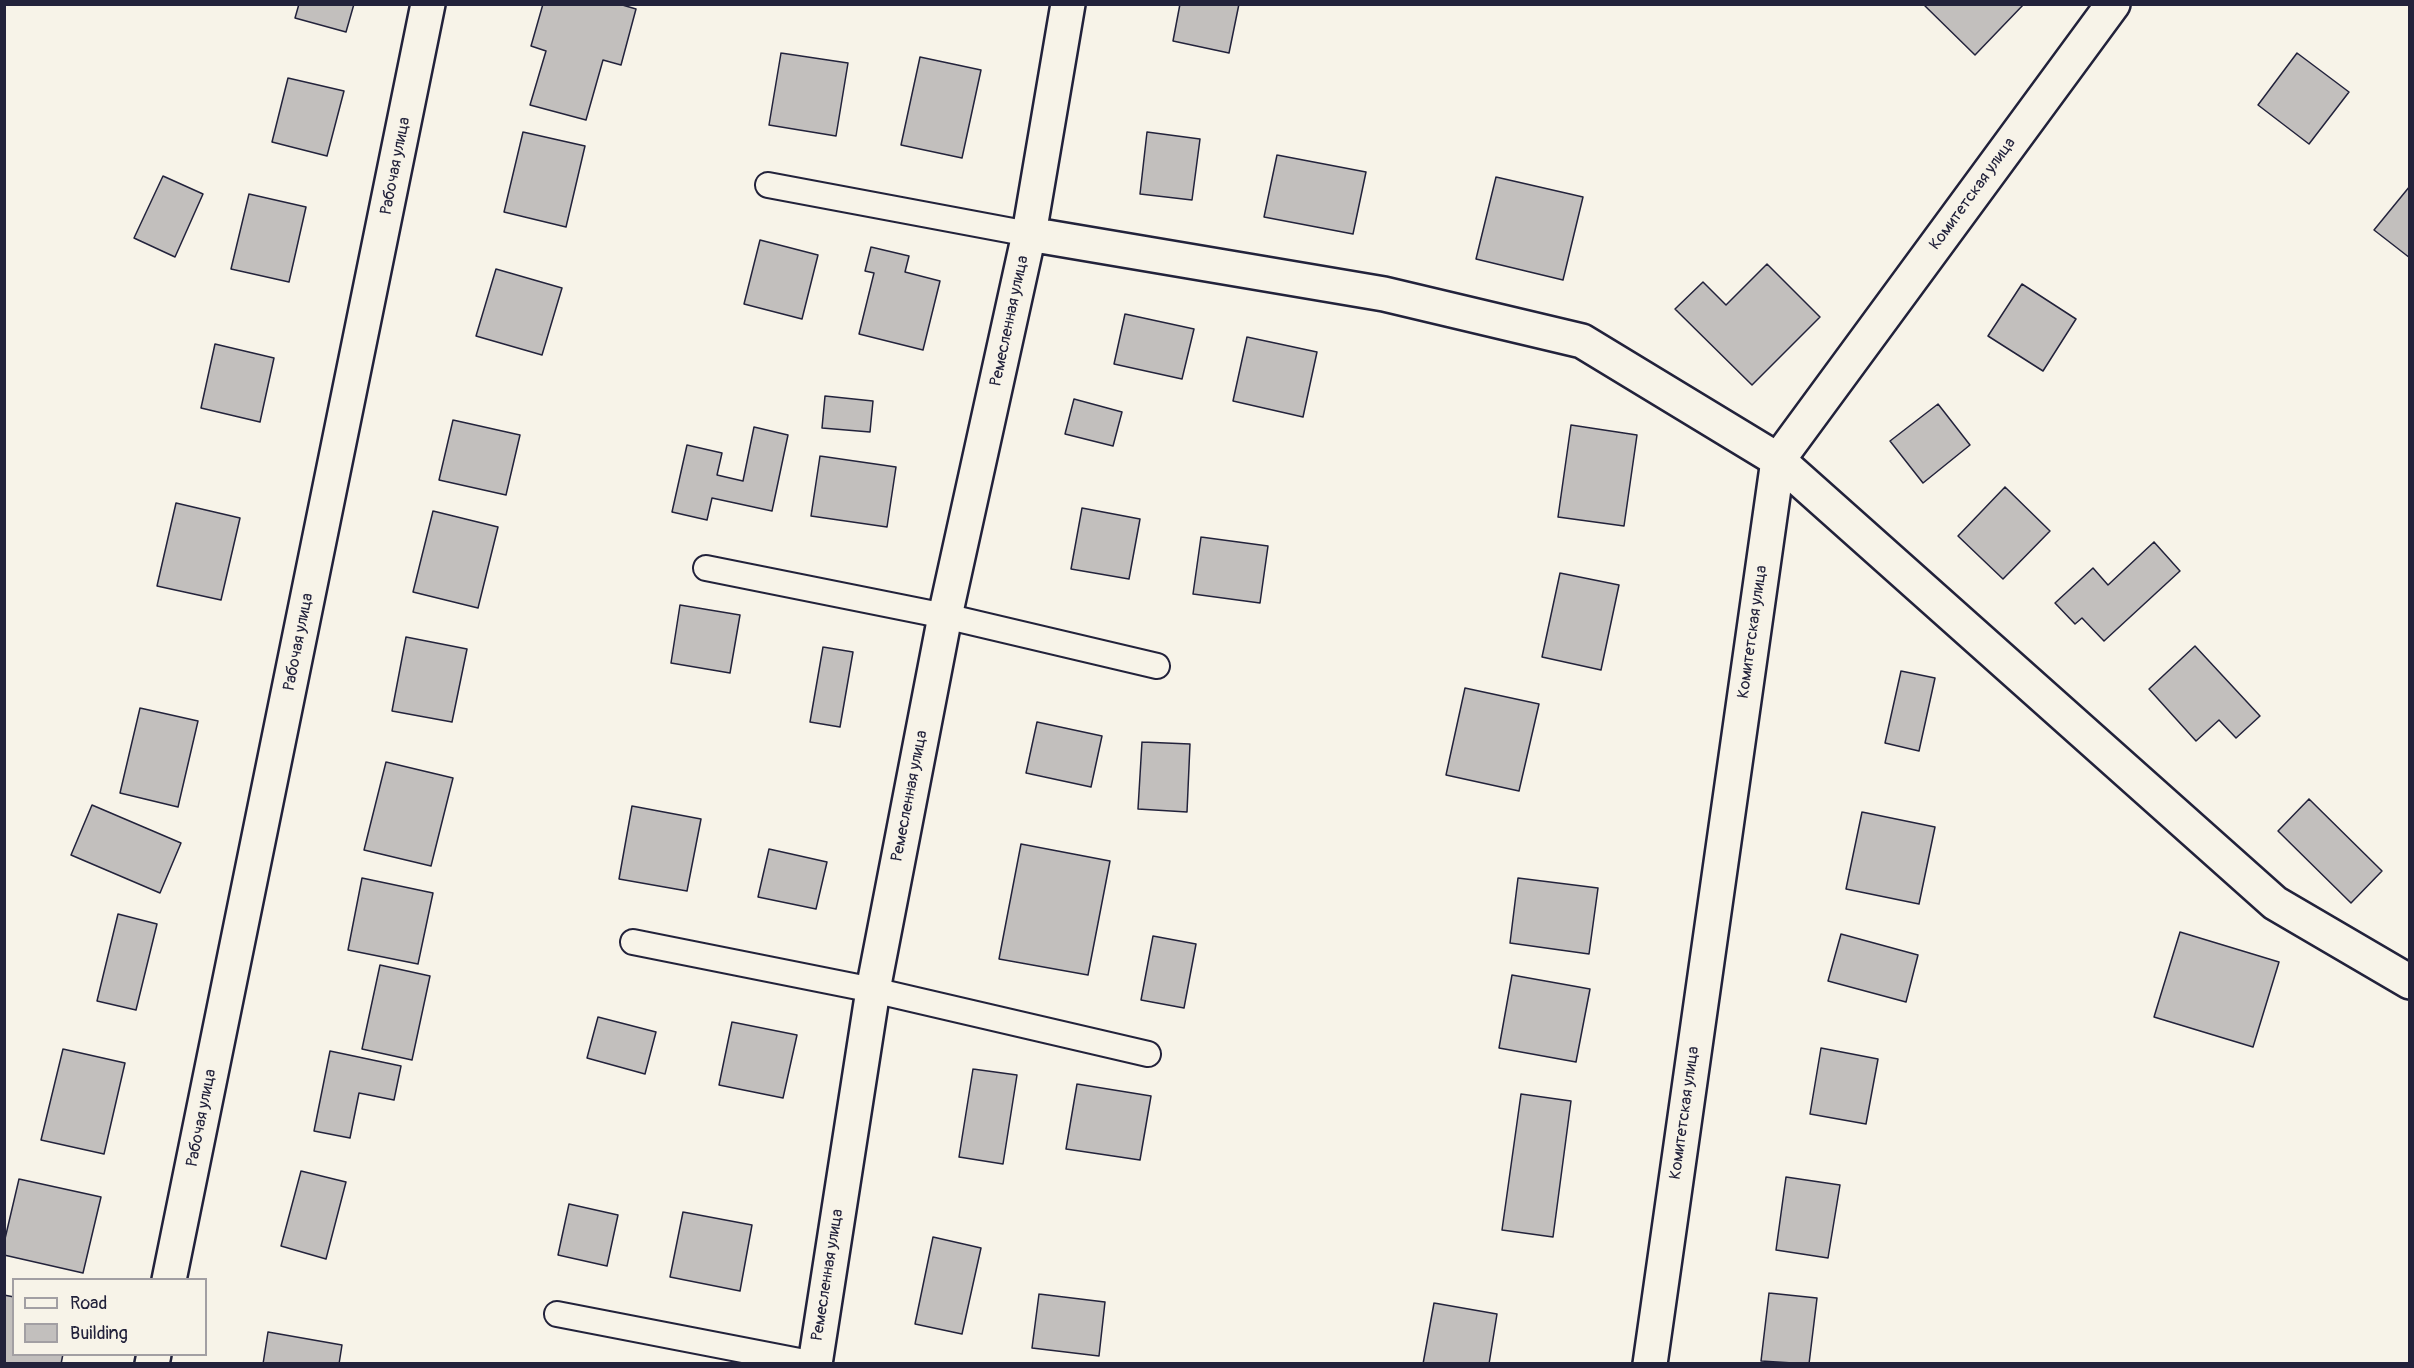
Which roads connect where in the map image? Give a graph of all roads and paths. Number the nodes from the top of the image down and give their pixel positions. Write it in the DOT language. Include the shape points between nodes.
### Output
graph roads {
  1 [pos="428,4"];
  2 [pos="1068,4"];
  3 [pos="2113,4"];
  4 [pos="768,184"];
  5 [pos="1029,234"];
  6 [pos="1778,460"];
  7 [pos="706,568"];
  8 [pos="945,616"];
  9 [pos="1157,666"];
  10 [pos="633,942"];
  11 [pos="2409,982"];
  12 [pos="873,990"];
  13 [pos="1148,1054"];
  14 [pos="169,1278"];
  15 [pos="557,1314"];
  16 [pos="815,1363"];
  17 [pos="1650,1364"];
  1 -- 14 [label="street, Рабочая улица"];
  2 -- 5 [label="street, Ремесленная улица"];
  3 -- 6 [label="street, Комитетская улица"];
  4 -- 5 [label="lane"];
  5 -- 6 [label="street" via="1384,294 1582,341"];
  5 -- 8 [label="street, Ремесленная улица"];
  6 -- 11 [label="street" via="2275,903"];
  6 -- 17 [label="street, Комитетская улица"];
  7 -- 8 [label="lane"];
  8 -- 9 [label="lane"];
  8 -- 12 [label="street, Ремесленная улица"];
  10 -- 12 [label="lane"];
  12 -- 13 [label="lane"];
  12 -- 16 [label="street, Ремесленная улица"];
  15 -- 16 [label="lane"];
}
